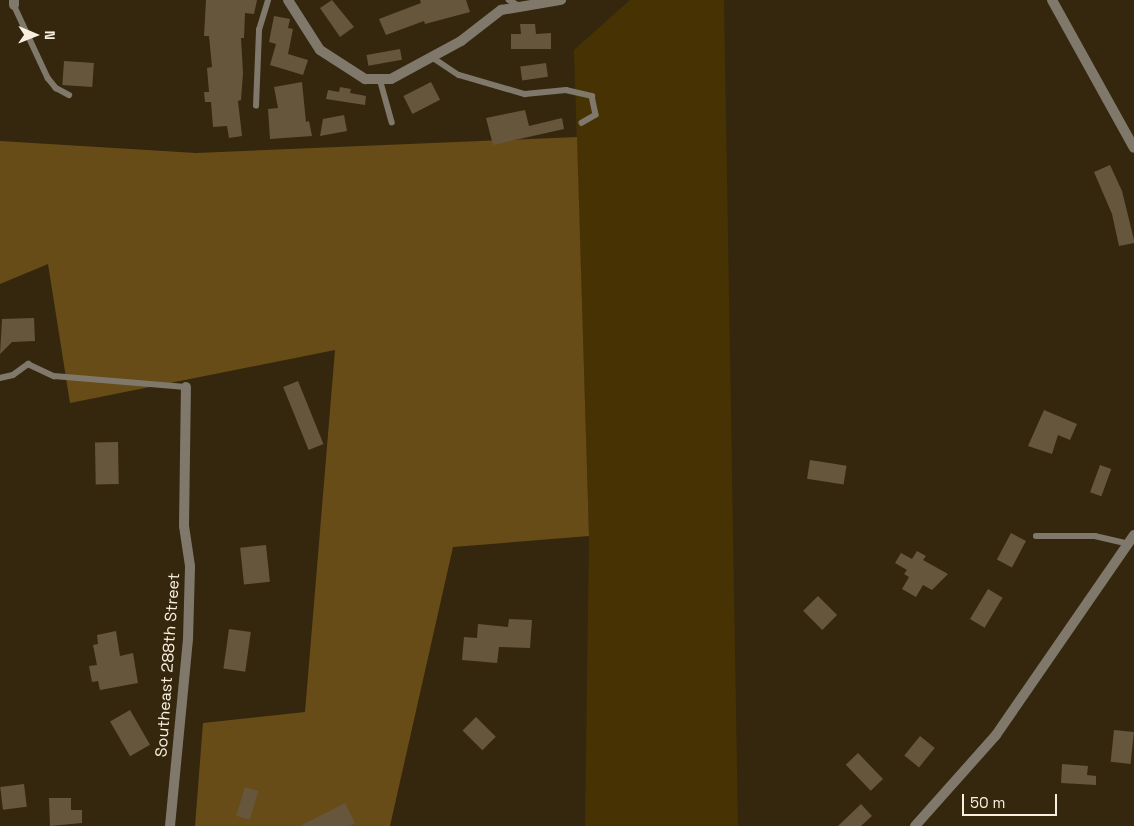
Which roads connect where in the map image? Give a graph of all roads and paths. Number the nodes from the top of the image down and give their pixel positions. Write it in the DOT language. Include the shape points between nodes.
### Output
graph roads {
  1 [pos="268,0"];
  2 [pos="288,0"];
  3 [pos="509,0"];
  4 [pos="561,0"];
  5 [pos="1052,0"];
  6 [pos="14,2"];
  7 [pos="522,7"];
  8 [pos="432,57"];
  9 [pos="380,79"];
  10 [pos="69,95"];
  11 [pos="256,106"];
  12 [pos="392,122"];
  13 [pos="582,123"];
  14 [pos="1134,148"];
  15 [pos="0,378"];
  16 [pos="186,387"];
  17 [pos="1036,536"];
  18 [pos="1132,540"];
  19 [pos="170,826"];
  20 [pos="915,826"];
  1 -- 11 [label="lane" via="258,30"];
  2 -- 9 [label="street" via="320,50 365,79"];
  3 -- 7 [label="lane"];
  4 -- 7 [label="street"];
  5 -- 14 [label="street"];
  6 -- 10 [label="lane" via="48,78 56,88"];
  7 -- 8 [label="street" via="502,10 461,41"];
  8 -- 9 [label="street" via="391,79"];
  8 -- 13 [label="lane" via="459,75 525,94 566,90 592,96 596,115"];
  9 -- 12 [label="lane"];
  15 -- 16 [label="lane" via="14,375 28,364 54,376"];
  16 -- 19 [label="street, Southeast 288th Street" via="184,526 190,566 188,639"];
  17 -- 18 [label="lane"];
  18 -- 20 [label="street" via="996,735"];
}
